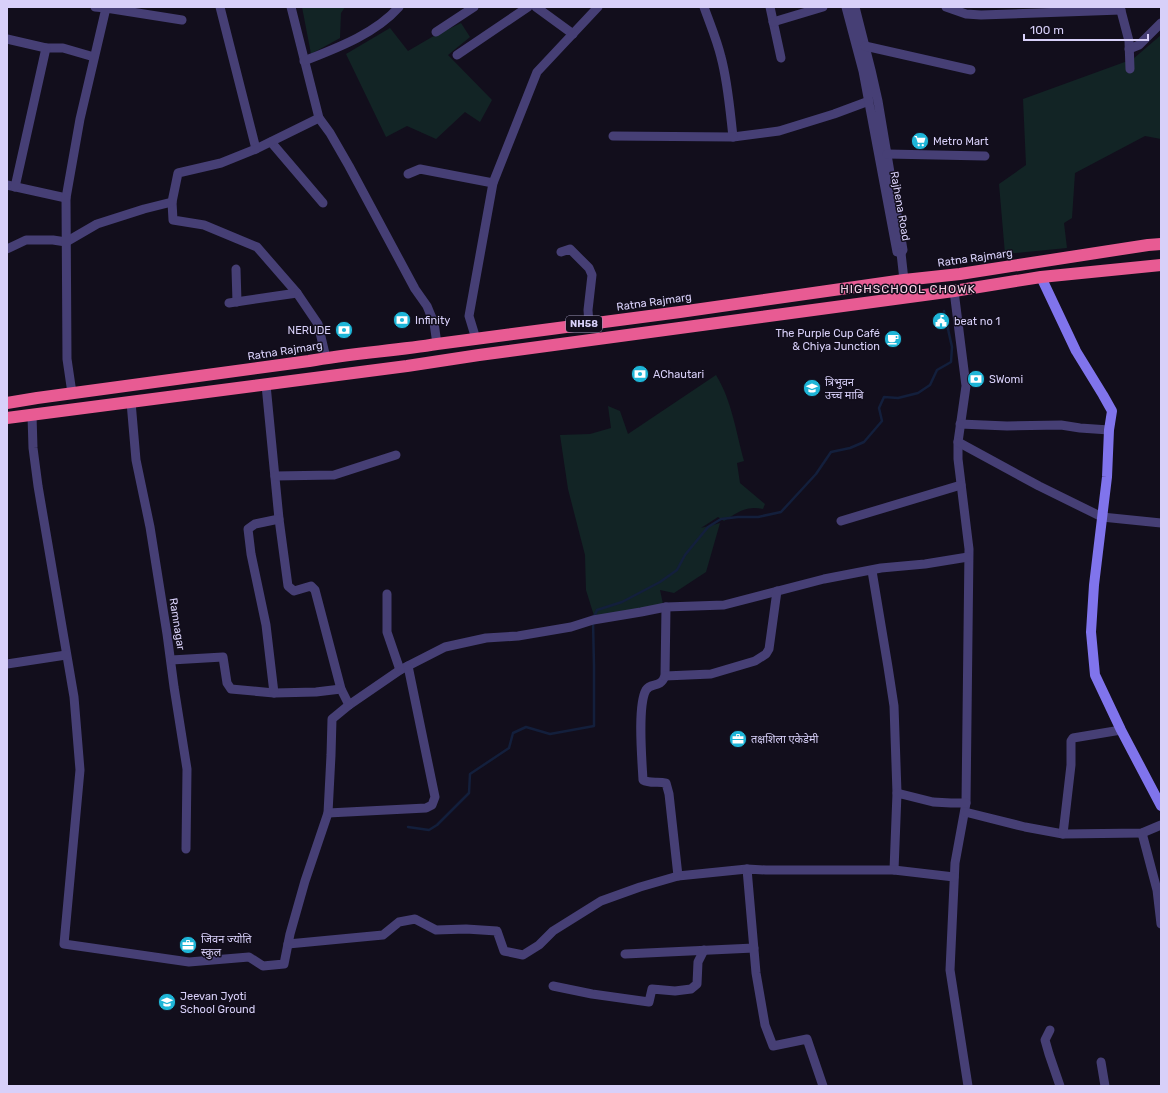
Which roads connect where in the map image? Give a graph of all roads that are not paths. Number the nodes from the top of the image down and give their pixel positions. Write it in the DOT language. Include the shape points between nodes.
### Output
graph roads {
  1 [pos="96,7"];
  2 [pos="220,7"];
  3 [pos="291,7"];
  4 [pos="399,7"];
  5 [pos="474,7"];
  6 [pos="528,7"];
  7 [pos="536,7"];
  8 [pos="598,7"];
  9 [pos="704,7"];
  10 [pos="770,7"];
  11 [pos="823,7"];
  12 [pos="846,7"];
  13 [pos="855,7"];
  14 [pos="946,7"];
  15 [pos="106,8"];
  16 [pos="1121,9"];
  17 [pos="966,11"];
  18 [pos="182,20"];
  19 [pos="773,22"];
  20 [pos="1161,23"];
  21 [pos="436,32"];
  22 [pos="573,34"];
  23 [pos="7,39"];
  24 [pos="865,46"];
  25 [pos="46,48"];
  26 [pos="1129,49"];
  27 [pos="457,55"];
  28 [pos="94,56"];
  29 [pos="781,58"];
  30 [pos="304,61"];
  31 [pos="1130,69"];
  32 [pos="971,70"];
  33 [pos="867,71"];
  34 [pos="868,101"];
  35 [pos="319,118"];
  36 [pos="613,136"];
  37 [pos="733,137"];
  38 [pos="271,142"];
  39 [pos="256,148"];
  40 [pos="887,154"];
  41 [pos="985,156"];
  42 [pos="885,164"];
  43 [pos="408,174"];
  44 [pos="493,183"];
  45 [pos="11,186"];
  46 [pos="66,198"];
  47 [pos="172,202"];
  48 [pos="323,203"];
  49 [pos="66,242"];
  50 [pos="1161,244"];
  51 [pos="7,249"];
  52 [pos="561,252"];
  53 [pos="1161,265"];
  54 [pos="236,269"];
  55 [pos="1041,277"];
  56 [pos="904,280"];
  57 [pos="954,291"];
  58 [pos="297,294"];
  59 [pos="589,324"];
  60 [pos="476,339"];
  61 [pos="437,344"];
  62 [pos="326,358"];
  63 [pos="266,385"];
  64 [pos="72,393"];
  65 [pos="131,402"];
  66 [pos="7,403"];
  67 [pos="32,415"];
  68 [pos="7,418"];
  69 [pos="960,424"];
  70 [pos="1109,430"];
  71 [pos="958,442"];
  72 [pos="396,454"];
  73 [pos="275,476"];
  74 [pos="961,485"];
  75 [pos="1102,517"];
  76 [pos="279,519"];
  77 [pos="840,521"];
  78 [pos="1161,523"];
  79 [pos="968,557"];
  80 [pos="872,571"];
  81 [pos="777,591"];
  82 [pos="387,594"];
  83 [pos="666,607"];
  84 [pos="66,655"];
  85 [pos="171,660"];
  86 [pos="7,664"];
  87 [pos="404,668"];
  88 [pos="665,676"];
  89 [pos="341,689"];
  90 [pos="274,694"];
  91 [pos="349,705"];
  92 [pos="1121,730"];
  93 [pos="898,793"];
  94 [pos="966,802"];
  95 [pos="1161,806"];
  96 [pos="965,812"];
  97 [pos="328,813"];
  98 [pos="1161,826"];
  99 [pos="1142,833"];
  100 [pos="1063,834"];
  101 [pos="186,850"];
  102 [pos="747,869"];
  103 [pos="894,870"];
  104 [pos="678,876"];
  105 [pos="954,877"];
  106 [pos="1161,924"];
  107 [pos="288,944"];
  108 [pos="754,948"];
  109 [pos="704,950"];
  110 [pos="624,954"];
  111 [pos="553,986"];
  112 [pos="1050,1030"];
  113 [pos="1102,1062"];
  114 [pos="823,1086"];
  115 [pos="968,1086"];
  116 [pos="1060,1086"];
  117 [pos="1105,1086"];
  1 -- 15 [label="street"];
  2 -- 39 [label="street"];
  3 -- 30 [label="street"];
  4 -- 30 [label="street" via="391,16 361,36"];
  5 -- 21 [label="street"];
  6 -- 27 [label="street"];
  7 -- 22 [label="street"];
  8 -- 22 [label="street"];
  9 -- 37 [label="street" via="721,57"];
  10 -- 19 [label="street"];
  11 -- 19 [label="street"];
  12 -- 33 [label="street, Rajhena Road"];
  13 -- 24 [label="street, Rajhena Road"];
  14 -- 17 [label="street"];
  15 -- 18 [label="street"];
  15 -- 28 [label="street"];
  16 -- 17 [label="street" via="981,15"];
  16 -- 26 [label="street"];
  19 -- 29 [label="street"];
  20 -- 26 [label="street" via="1139,45"];
  22 -- 44 [label="street" via="537,72"];
  23 -- 25 [label="street"];
  24 -- 32 [label="street"];
  24 -- 33 [label="street, Rajhena Road"];
  25 -- 28 [label="street" via="63,48"];
  25 -- 45 [label="street"];
  26 -- 31 [label="street"];
  28 -- 46 [label="street"];
  30 -- 35 [label="street"];
  33 -- 34 [label="street, Rajhena Road"];
  33 -- 40 [label="street, Rajhena Road" via="878,101"];
  34 -- 37 [label="street" via="779,131"];
  34 -- 42 [label="street, Rajhena Road"];
  35 -- 38 [label="street"];
  35 -- 61 [label="street" via="349,166 414,289 427,306 434,323"];
  36 -- 37 [label="street"];
  38 -- 39 [label="street"];
  38 -- 48 [label="street"];
  39 -- 47 [label="street" via="221,163 178,173"];
  40 -- 41 [label="street"];
  40 -- 42 [label="street, Rajhena Road"];
  42 -- 56 [label="street, Rajhena Road"];
  43 -- 44 [label="street" via="420,169"];
  44 -- 60 [label="street" via="469,316"];
  45 -- 46 [label="street"];
  46 -- 49 [label="street"];
  47 -- 49 [label="street" via="97,224"];
  47 -- 58 [label="street" via="173,220 204,225 257,247"];
  49 -- 51 [label="street" via="26,240"];
  49 -- 64 [label="street" via="67,359"];
  50 -- 56 [label="highway, Ratna Rajmarg / NH58"];
  52 -- 59 [label="street" via="570,249 589,268 592,275"];
  53 -- 55 [label="highway, NH58"];
  54 -- 58 [label="street" via="233,302"];
  55 -- 57 [label="highway, NH58"];
  55 -- 70 [label="street" via="1076,351 1112,411"];
  56 -- 59 [label="highway, Ratna Rajmarg / NH58"];
  57 -- 63 [label="highway, NH58"];
  57 -- 69 [label="street" via="966,386"];
  58 -- 62 [label="street" via="318,324"];
  59 -- 60 [label="highway, Ratna Rajmarg / NH58"];
  60 -- 61 [label="highway, Ratna Rajmarg / NH58"];
  61 -- 62 [label="highway, Ratna Rajmarg / NH58"];
  62 -- 64 [label="highway, Ratna Rajmarg / NH58"];
  63 -- 65 [label="highway, NH58"];
  63 -- 73 [label="street"];
  64 -- 66 [label="highway, Ratna Rajmarg / NH58"];
  65 -- 67 [label="highway, NH58"];
  65 -- 85 [label="street, Ramnagar" via="136,460 150,527"];
  67 -- 68 [label="highway, NH58"];
  67 -- 84 [label="street" via="38,486"];
  69 -- 70 [label="street" via="1061,424"];
  69 -- 71 [label="street"];
  70 -- 75 [label="street"];
  71 -- 74 [label="street"];
  71 -- 75 [label="street"];
  72 -- 73 [label="street" via="334,475"];
  73 -- 76 [label="street"];
  74 -- 77 [label="street"];
  74 -- 79 [label="street"];
  75 -- 78 [label="street"];
  75 -- 92 [label="street" via="1091,632 1095,676"];
  76 -- 89 [label="street" via="288,586 294,591 311,586 314,590"];
  76 -- 90 [label="street" via="255,524 248,529 266,625"];
  79 -- 80 [label="street"];
  79 -- 94 [label="street"];
  80 -- 81 [label="street" via="824,579"];
  80 -- 93 [label="street" via="894,706"];
  81 -- 83 [label="street" via="724,605"];
  81 -- 88 [label="street" via="769,649 766,654 755,661 711,674"];
  82 -- 87 [label="street" via="387,632"];
  83 -- 87 [label="street" via="592,620 564,628 518,636 486,638 445,647"];
  83 -- 88 [label="street"];
  84 -- 86 [label="street"];
  84 -- 107 [label="street" via="74,697 80,770 64,944 189,962 249,957 263,966 284,964"];
  85 -- 90 [label="street" via="223,657 227,684 231,689"];
  85 -- 101 [label="street, Ramnagar" via="187,769"];
  87 -- 91 [label="street"];
  87 -- 97 [label="street" via="435,798 432,805 426,808"];
  88 -- 104 [label="street" via="660,684 647,688 645,692 641,711 643,780 650,783 666,783"];
  89 -- 90 [label="street"];
  89 -- 91 [label="street"];
  91 -- 97 [label="street" via="332,719"];
  92 -- 95 [label="street"];
  92 -- 100 [label="street" via="1073,738 1071,741 1071,765"];
  93 -- 94 [label="street" via="933,802"];
  93 -- 103 [label="street"];
  94 -- 96 [label="street"];
  96 -- 100 [label="street"];
  96 -- 105 [label="street"];
  97 -- 107 [label="street"];
  98 -- 99 [label="street"];
  99 -- 100 [label="street"];
  99 -- 106 [label="street" via="1157,890"];
  102 -- 103 [label="street"];
  102 -- 104 [label="street"];
  102 -- 108 [label="street"];
  103 -- 105 [label="street"];
  104 -- 107 [label="street" via="601,901 553,931 539,945 523,955 504,951 497,931 436,930 415,919 399,922 384,935"];
  105 -- 115 [label="street" via="950,970"];
  108 -- 109 [label="street"];
  108 -- 114 [label="street" via="765,1025 773,1046 807,1039"];
  109 -- 110 [label="street"];
  109 -- 111 [label="street" via="698,962 697,984 691,989 674,991 652,989 649,1002"];
  112 -- 116 [label="street" via="1045,1040"];
  113 -- 117 [label="street"];
}
